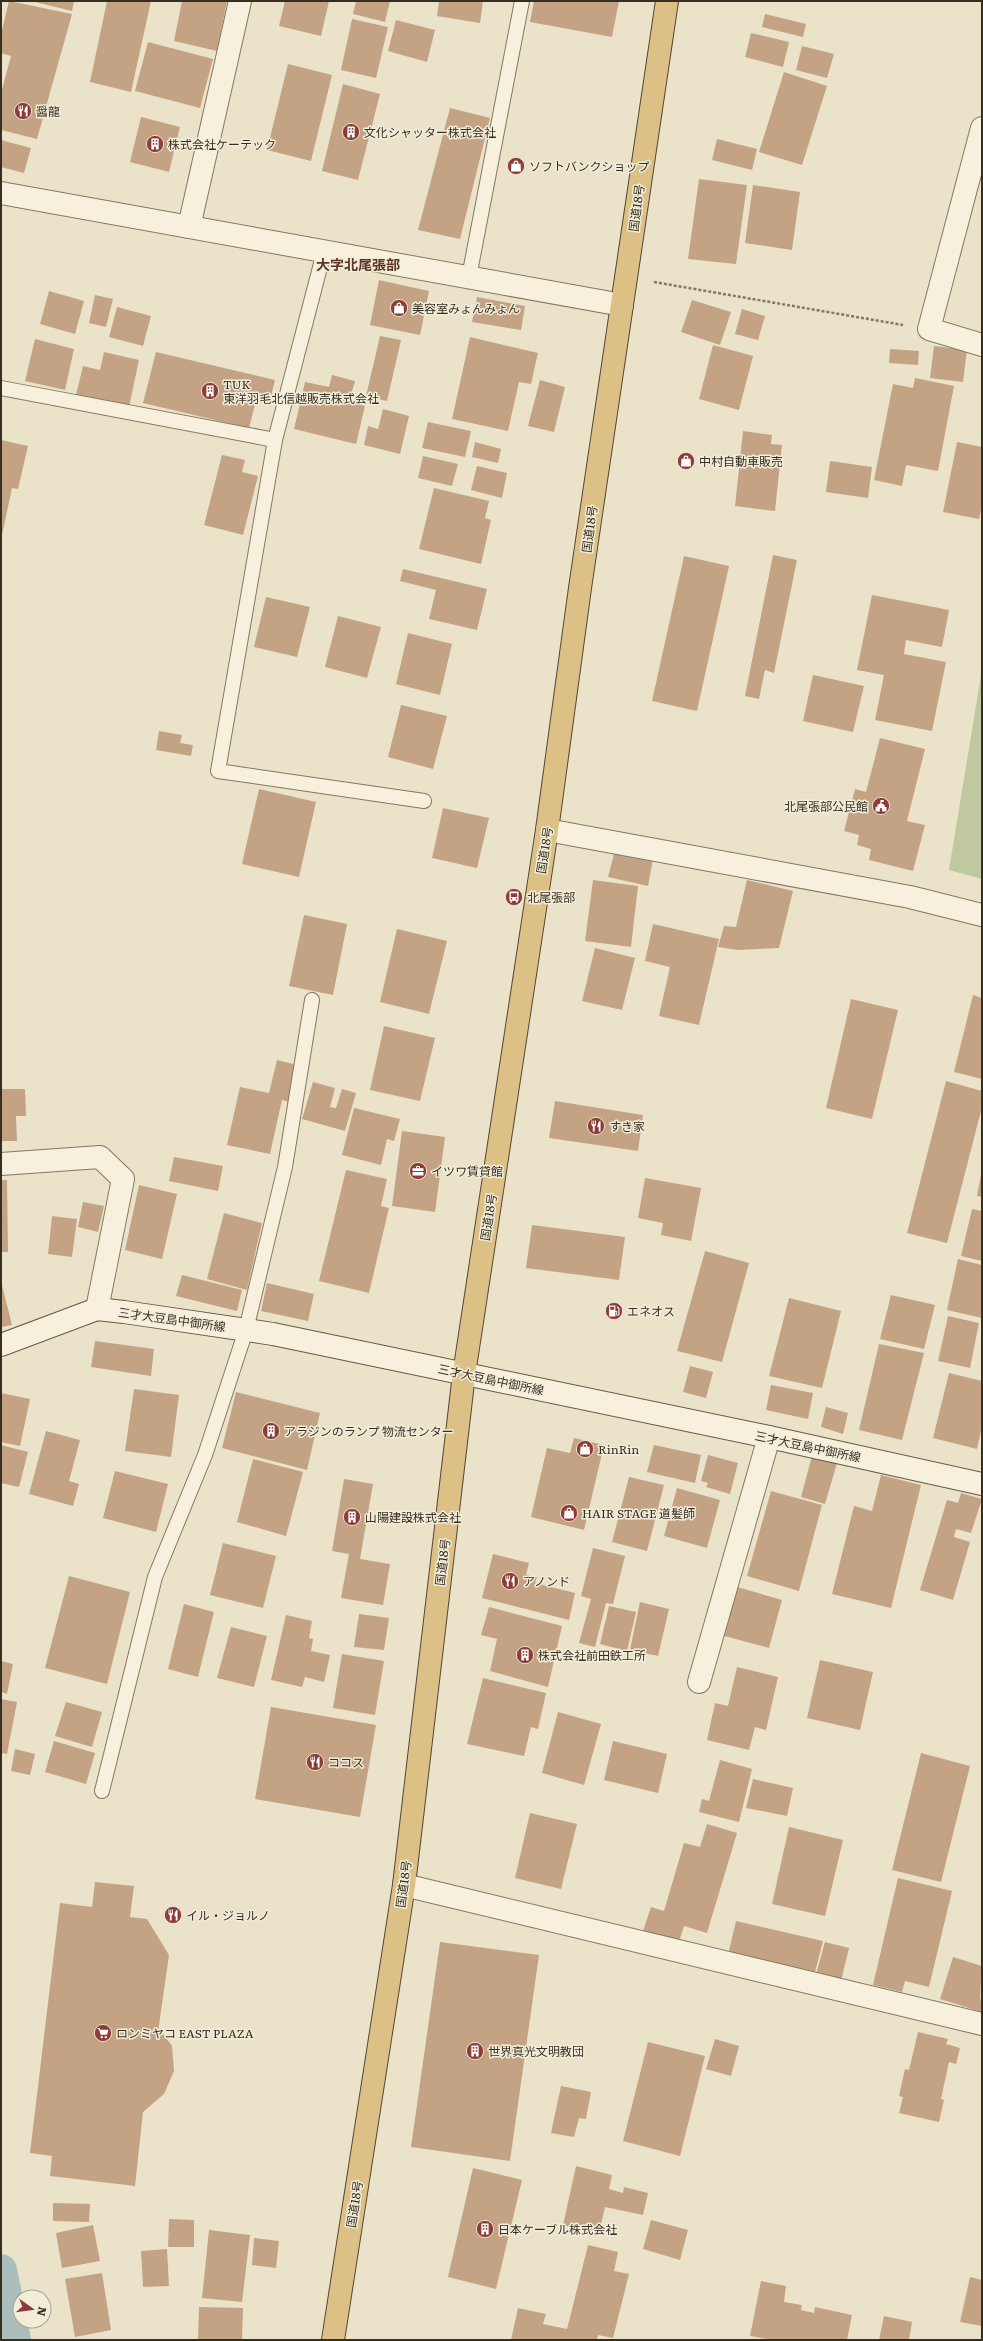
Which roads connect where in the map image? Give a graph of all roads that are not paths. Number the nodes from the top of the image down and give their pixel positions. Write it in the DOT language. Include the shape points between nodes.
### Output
graph roads {
  1 [pos="240,1"];
  2 [pos="522,1"];
  3 [pos="667,1"];
  4 [pos="982,128"];
  5 [pos="1,193"];
  6 [pos="190,228"];
  7 [pos="324,252"];
  8 [pos="469,278"];
  9 [pos="622,305"];
  10 [pos="982,345"];
  11 [pos="1,388"];
  12 [pos="275,440"];
  13 [pos="424,801"];
  14 [pos="547,830"];
  15 [pos="982,915"];
  16 [pos="312,1000"];
  17 [pos="1,1164"];
  18 [pos="97,1310"];
  19 [pos="246,1330"];
  20 [pos="1,1345"];
  21 [pos="464,1374"];
  22 [pos="769,1437"];
  23 [pos="982,1484"];
  24 [pos="699,1682"];
  25 [pos="102,1792"];
  26 [pos="404,1885"];
  27 [pos="982,2024"];
  28 [pos="333,2340"];
  1 -- 6 [label="street"];
  2 -- 8 [label="lane"];
  3 -- 9 [label="highway, 国道18号"];
  4 -- 10 [label="street" via="929,329"];
  5 -- 6 [label="street"];
  6 -- 7 [label="street"];
  7 -- 8 [label="street"];
  7 -- 12 [label="lane"];
  8 -- 9 [label="street"];
  9 -- 14 [label="highway, 国道18号"];
  11 -- 12 [label="lane"];
  12 -- 13 [label="lane" via="218,772"];
  14 -- 15 [label="street" via="910,897"];
  14 -- 21 [label="highway, 国道18号"];
  16 -- 19 [label="lane" via="285,1167"];
  17 -- 18 [label="street" via="100,1157 123,1179"];
  18 -- 19 [label="street, 三才大豆島中御所線"];
  18 -- 20 [label="street, 三才大豆島中御所線"];
  19 -- 21 [label="street, 三才大豆島中御所線"];
  19 -- 25 [label="lane" via="205,1455 154,1577"];
  21 -- 22 [label="street, 三才大豆島中御所線"];
  21 -- 26 [label="highway, 国道18号"];
  22 -- 23 [label="street, 三才大豆島中御所線"];
  22 -- 24 [label="street"];
  26 -- 27 [label="street"];
  26 -- 28 [label="highway, 国道18号"];
}
